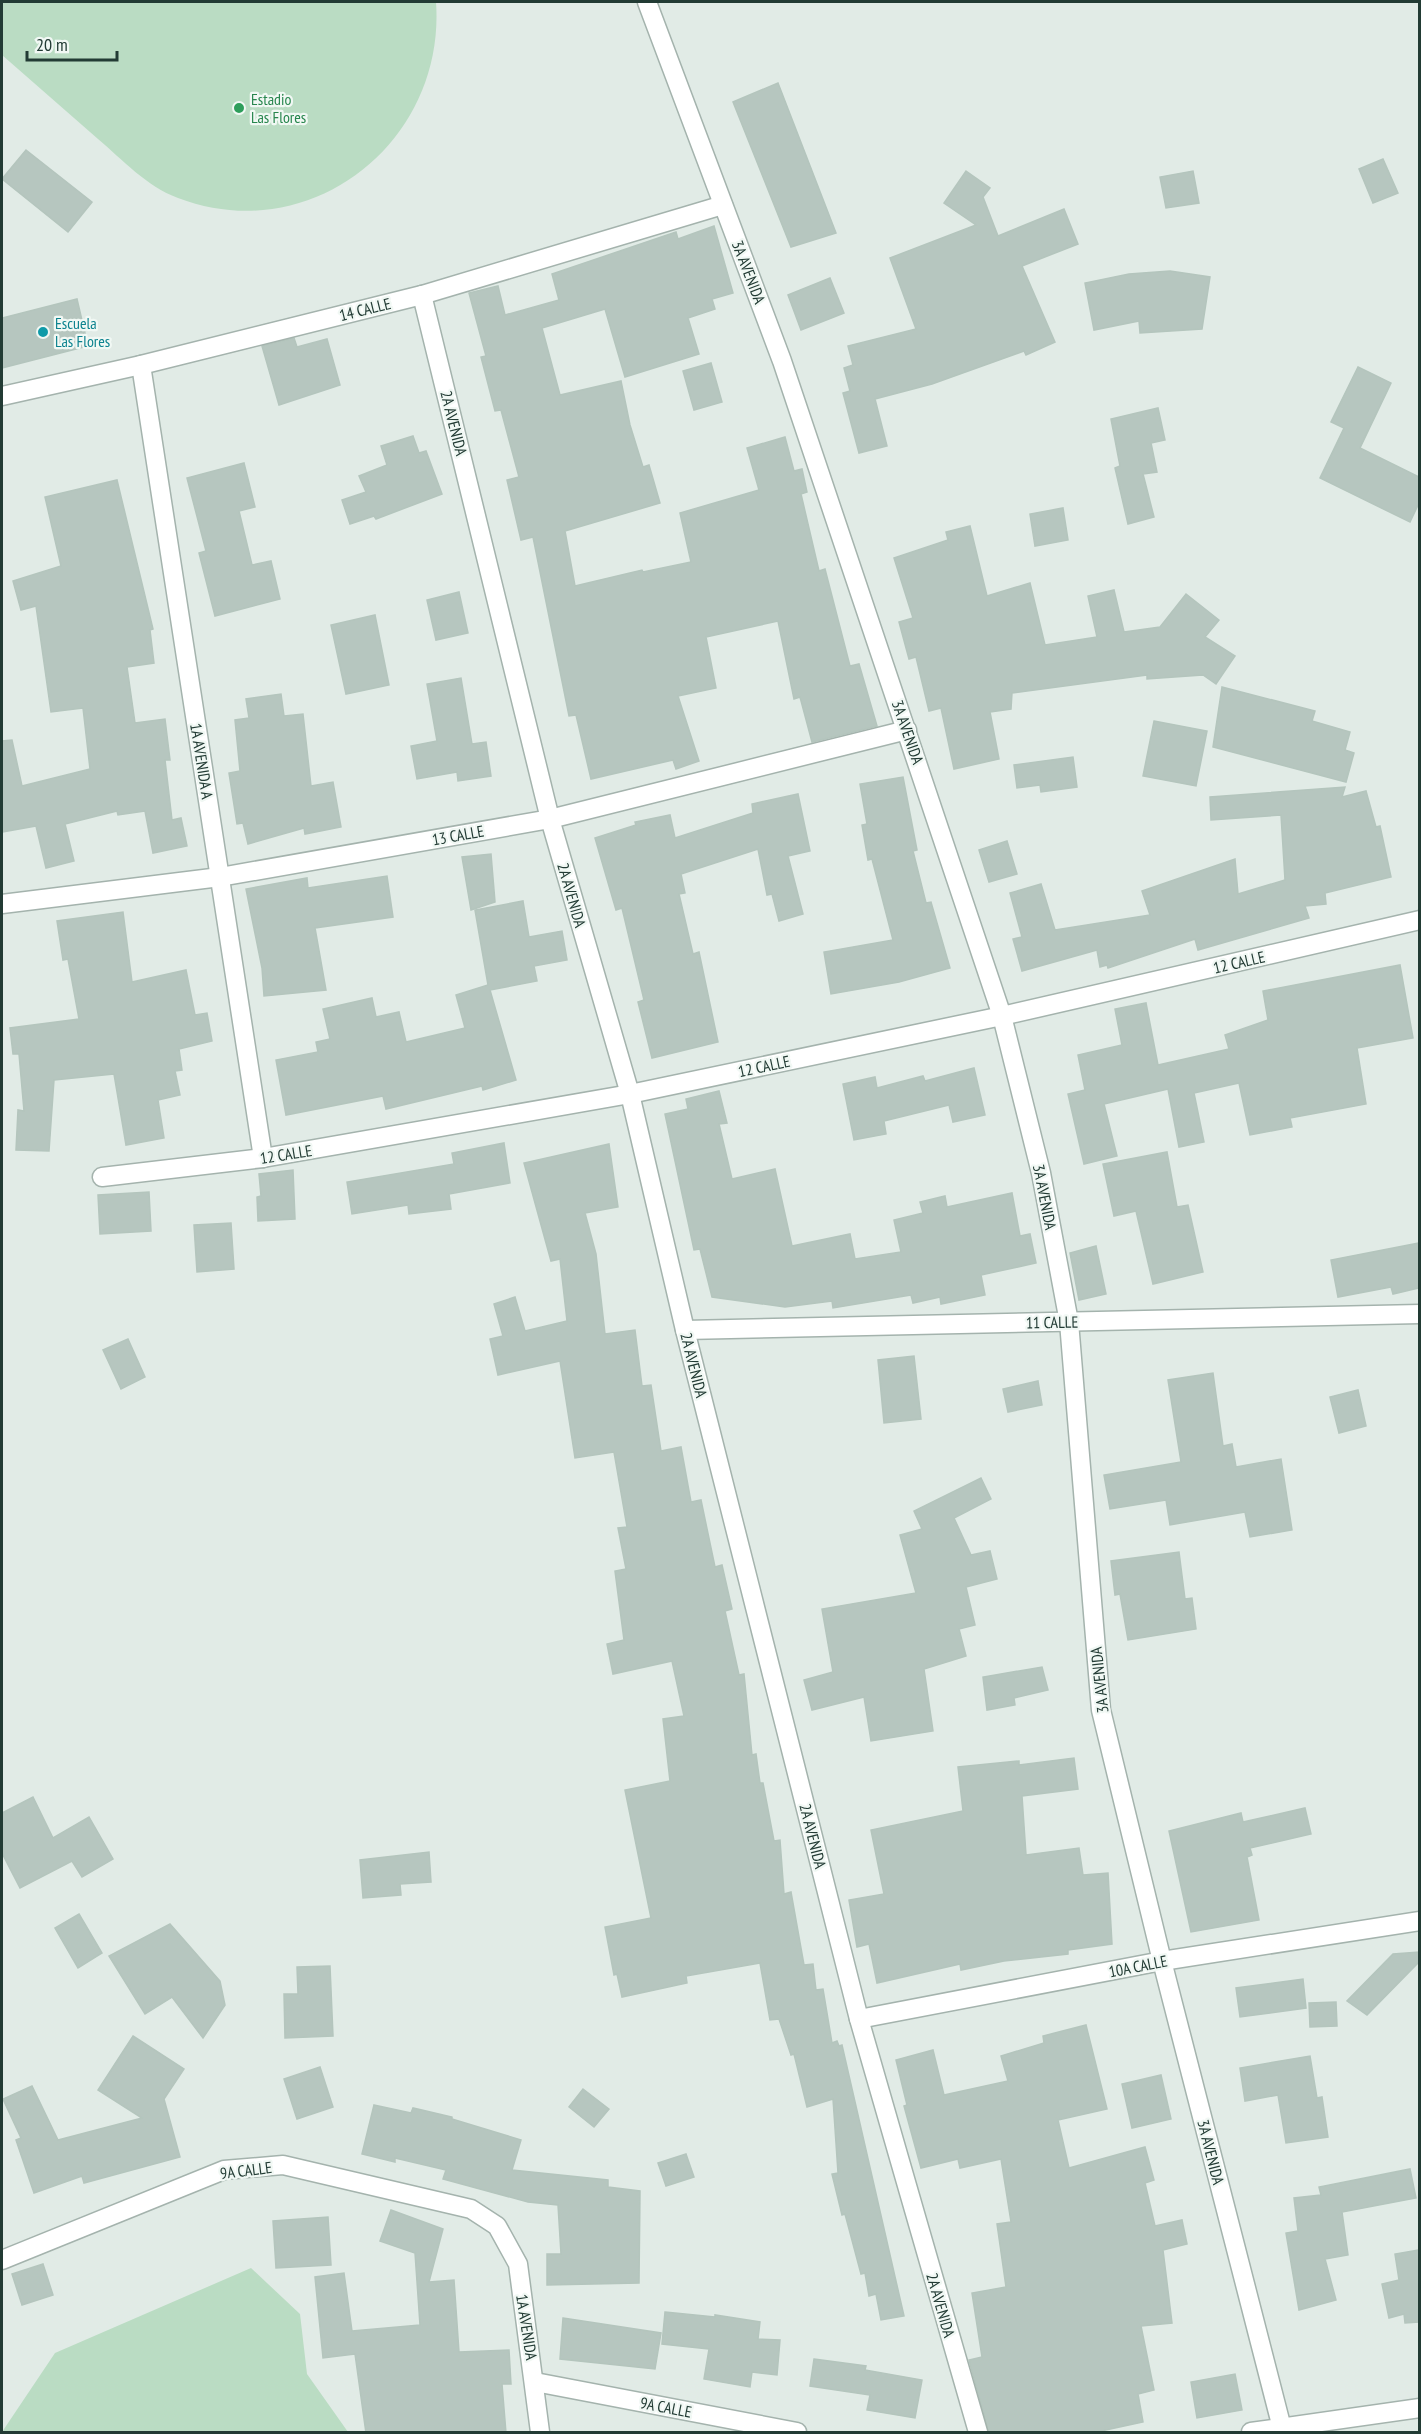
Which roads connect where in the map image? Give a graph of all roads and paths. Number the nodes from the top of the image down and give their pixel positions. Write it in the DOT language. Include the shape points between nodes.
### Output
graph roads {
  1 [pos="646,2"];
  2 [pos="723,205"];
  3 [pos="422,295"];
  4 [pos="141,365"];
  5 [pos="2,396"];
  6 [pos="908,730"];
  7 [pos="550,819"];
  8 [pos="219,877"];
  9 [pos="2,904"];
  10 [pos="1419,921"];
  11 [pos="1002,1016"];
  12 [pos="630,1094"];
  13 [pos="263,1158"];
  14 [pos="102,1177"];
  15 [pos="1419,1314"];
  16 [pos="1069,1322"];
  17 [pos="685,1330"];
  18 [pos="1419,1921"];
  19 [pos="1161,1961"];
  20 [pos="859,2019"];
  21 [pos="496,2226"];
  22 [pos="2,2260"];
  23 [pos="536,2382"];
  24 [pos="1419,2408"];
  25 [pos="1283,2430"];
  26 [pos="540,2433"];
  27 [pos="797,2433"];
  28 [pos="978,2433"];
  29 [pos="1251,2433"];
  1 -- 2 [label="street, 3A AVENIDA"];
  2 -- 3 [label="street, 14 CALLE"];
  2 -- 6 [label="street, 3A AVENIDA" via="782,361"];
  3 -- 4 [label="street, 14 CALLE"];
  3 -- 7 [label="street, 2A AVENIDA"];
  4 -- 5 [label="street, 14 CALLE"];
  4 -- 8 [label="street, 1A AVENIDA A"];
  6 -- 7 [label="street, 13 CALLE"];
  6 -- 11 [label="street, 3A AVENIDA"];
  7 -- 8 [label="street, 13 CALLE"];
  7 -- 12 [label="street, 2A AVENIDA"];
  8 -- 9 [label="street, 13 CALLE"];
  8 -- 13 [label="street, 1A AVENIDA A"];
  10 -- 11 [label="street, 12 CALLE"];
  11 -- 12 [label="street, 12 CALLE"];
  11 -- 16 [label="street, 3A AVENIDA" via="1041,1173"];
  12 -- 13 [label="street, 12 CALLE"];
  12 -- 17 [label="street, 2A AVENIDA"];
  13 -- 14 [label="street, 12 CALLE"];
  15 -- 16 [label="street, 11 CALLE"];
  16 -- 17 [label="street, 11 CALLE"];
  16 -- 19 [label="street, 3A AVENIDA" via="1101,1710"];
  17 -- 20 [label="street, 2A AVENIDA"];
  18 -- 19 [label="street, 10A CALLE"];
  19 -- 20 [label="street, 10A CALLE"];
  19 -- 25 [label="street, 3A AVENIDA"];
  20 -- 28 [label="street, 2A AVENIDA"];
  21 -- 22 [label="street, 9A CALLE" via="471,2209 283,2165 224,2170"];
  21 -- 23 [label="street, 1A AVENIDA" via="518,2264"];
  23 -- 26 [label="street, 1A AVENIDA"];
  23 -- 27 [label="street, 9A CALLE"];
  24 -- 25 [label="street"];
  25 -- 29 [label="street"];
}
